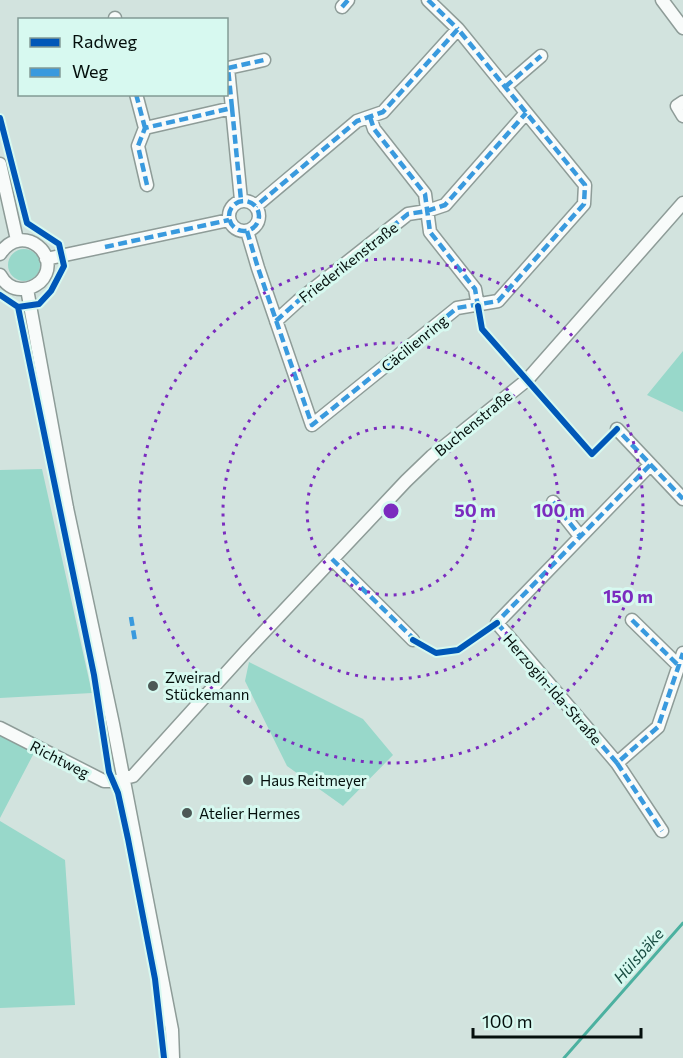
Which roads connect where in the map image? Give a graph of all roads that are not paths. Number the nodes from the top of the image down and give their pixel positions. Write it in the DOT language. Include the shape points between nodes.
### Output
graph roads {
  1 [pos="428,0"];
  2 [pos="662,0"];
  3 [pos="683,28"];
  4 [pos="458,29"];
  5 [pos="541,56"];
  6 [pos="264,60"];
  7 [pos="505,87"];
  8 [pos="137,96"];
  9 [pos="683,102"];
  10 [pos="232,108"];
  11 [pos="526,113"];
  12 [pos="683,116"];
  13 [pos="369,117"];
  14 [pos="145,128"];
  15 [pos="0,164"];
  16 [pos="147,185"];
  17 [pos="241,201"];
  18 [pos="683,203"];
  19 [pos="256,206"];
  20 [pos="427,211"];
  21 [pos="229,220"];
  22 [pos="248,231"];
  23 [pos="17,240"];
  24 [pos="0,254"];
  25 [pos="46,259"];
  26 [pos="0,275"];
  27 [pos="27,289"];
  28 [pos="478,306"];
  29 [pos="276,321"];
  30 [pos="617,429"];
  31 [pos="650,465"];
  32 [pos="683,500"];
  33 [pos="553,502"];
  34 [pos="580,536"];
  35 [pos="332,559"];
  36 [pos="632,620"];
  37 [pos="413,640"];
  38 [pos="683,653"];
  39 [pos="678,665"];
  40 [pos="0,728"];
  41 [pos="617,764"];
  42 [pos="123,779"];
  43 [pos="662,831"];
  44 [pos="173,1058"];
  1 -- 4 [label="street, Cäcilienring"];
  2 -- 3 [label="street"];
  4 -- 7 [label="street, Cäcilienring"];
  4 -- 13 [label="street" via="383,112"];
  5 -- 7 [label="street"];
  6 -- 10 [label="street" via="228,68"];
  7 -- 11 [label="street, Cäcilienring"];
  8 -- 14 [label="street"];
  9 -- 12 [label="street" via="677,106"];
  10 -- 14 [label="street"];
  10 -- 17 [label="street"];
  11 -- 20 [label="street, Friederikenstraße" via="445,205"];
  11 -- 28 [label="street, Cäcilienring" via="585,185 584,204 498,301"];
  13 -- 19 [label="street" via="357,121"];
  13 -- 20 [label="street" via="374,129 425,194"];
  14 -- 16 [label="street" via="138,146"];
  15 -- 23 [label="street"];
  17 -- 19 [label="street"];
  17 -- 21 [label="street" via="230,208"];
  18 -- 35 [label="street, Buchenstraße" via="527,380 432,456"];
  19 -- 22 [label="street" via="258,221"];
  20 -- 28 [label="street" via="430,232 475,289"];
  20 -- 29 [label="street, Friederikenstraße" via="408,214"];
  21 -- 22 [label="street" via="236,229"];
  21 -- 25 [label="street"];
  22 -- 29 [label="street, Cäcilienring"];
  23 -- 24 [label="street"];
  23 -- 25 [label="street" via="34,243"];
  25 -- 27 [label="street" via="43,278"];
  26 -- 27 [label="street" via="14,288"];
  27 -- 42 [label="street"];
  28 -- 29 [label="street, Cäcilienring" via="457,308 312,425"];
  30 -- 31 [label="street"];
  31 -- 32 [label="street"];
  31 -- 34 [label="street, Herzogin-Ida-Straße"];
  33 -- 34 [label="street"];
  34 -- 41 [label="street, Herzogin-Ida-Straße" via="497,623"];
  35 -- 37 [label="street"];
  35 -- 42 [label="street, Buchenstraße" via="152,758 133,776"];
  36 -- 39 [label="street"];
  38 -- 39 [label="street"];
  39 -- 41 [label="street" via="658,727"];
  40 -- 42 [label="street, Richtweg" via="104,780"];
  41 -- 43 [label="street, Herzogin-Ida-Straße"];
  42 -- 44 [label="street" via="172,1030"];
}
